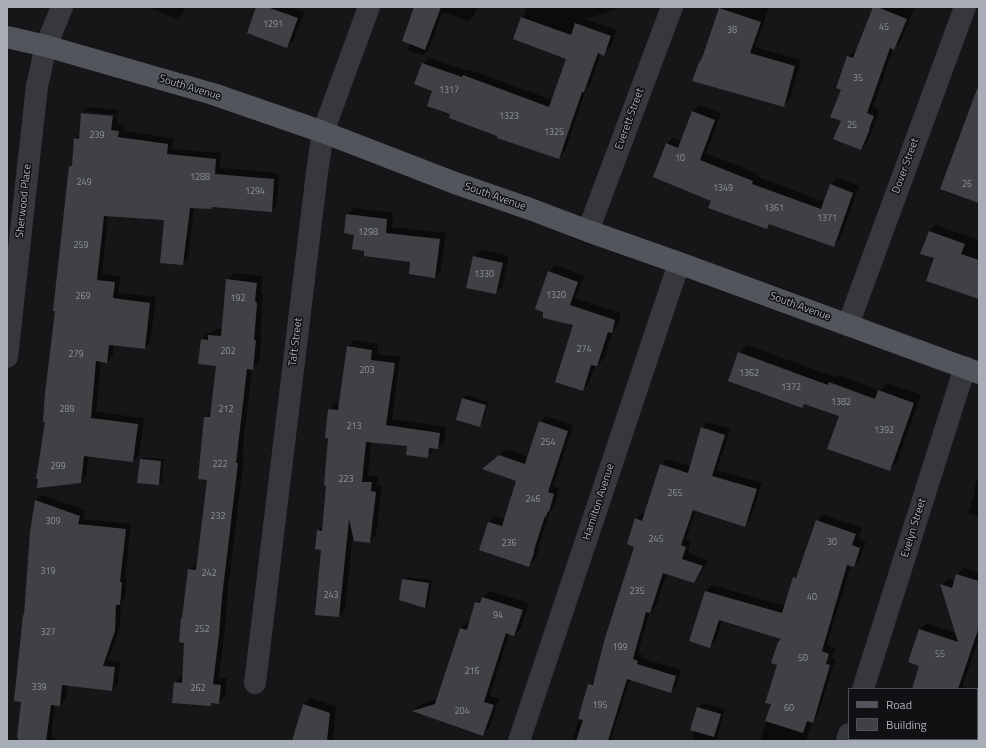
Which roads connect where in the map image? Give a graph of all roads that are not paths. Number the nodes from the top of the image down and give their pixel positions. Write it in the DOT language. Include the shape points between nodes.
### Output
graph roads {
  1 [pos="62,7"];
  2 [pos="369,7"];
  3 [pos="672,7"];
  4 [pos="965,7"];
  5 [pos="7,37"];
  6 [pos="46,46"];
  7 [pos="323,132"];
  8 [pos="588,232"];
  9 [pos="679,263"];
  10 [pos="848,325"];
  11 [pos="7,348"];
  12 [pos="972,370"];
  13 [pos="255,684"];
  14 [pos="863,688"];
  15 [pos="519,741"];
  1 -- 6 [label="street, Sherwood Place"];
  2 -- 7 [label="street, Taft Street"];
  3 -- 8 [label="street, Everett Street"];
  4 -- 10 [label="street, Dover Street"];
  5 -- 6 [label="main road, South Avenue"];
  6 -- 7 [label="main road, South Avenue" via="213,94"];
  6 -- 11 [label="street, Sherwood Place" via="37,86"];
  7 -- 8 [label="main road, South Avenue"];
  7 -- 13 [label="street, Taft Street" via="314,186"];
  8 -- 9 [label="main road, South Avenue"];
  9 -- 10 [label="main road, South Avenue"];
  9 -- 15 [label="street, Hamilton Avenue"];
  10 -- 12 [label="main road, South Avenue"];
  12 -- 14 [label="street, Evelyn Street"];
}
